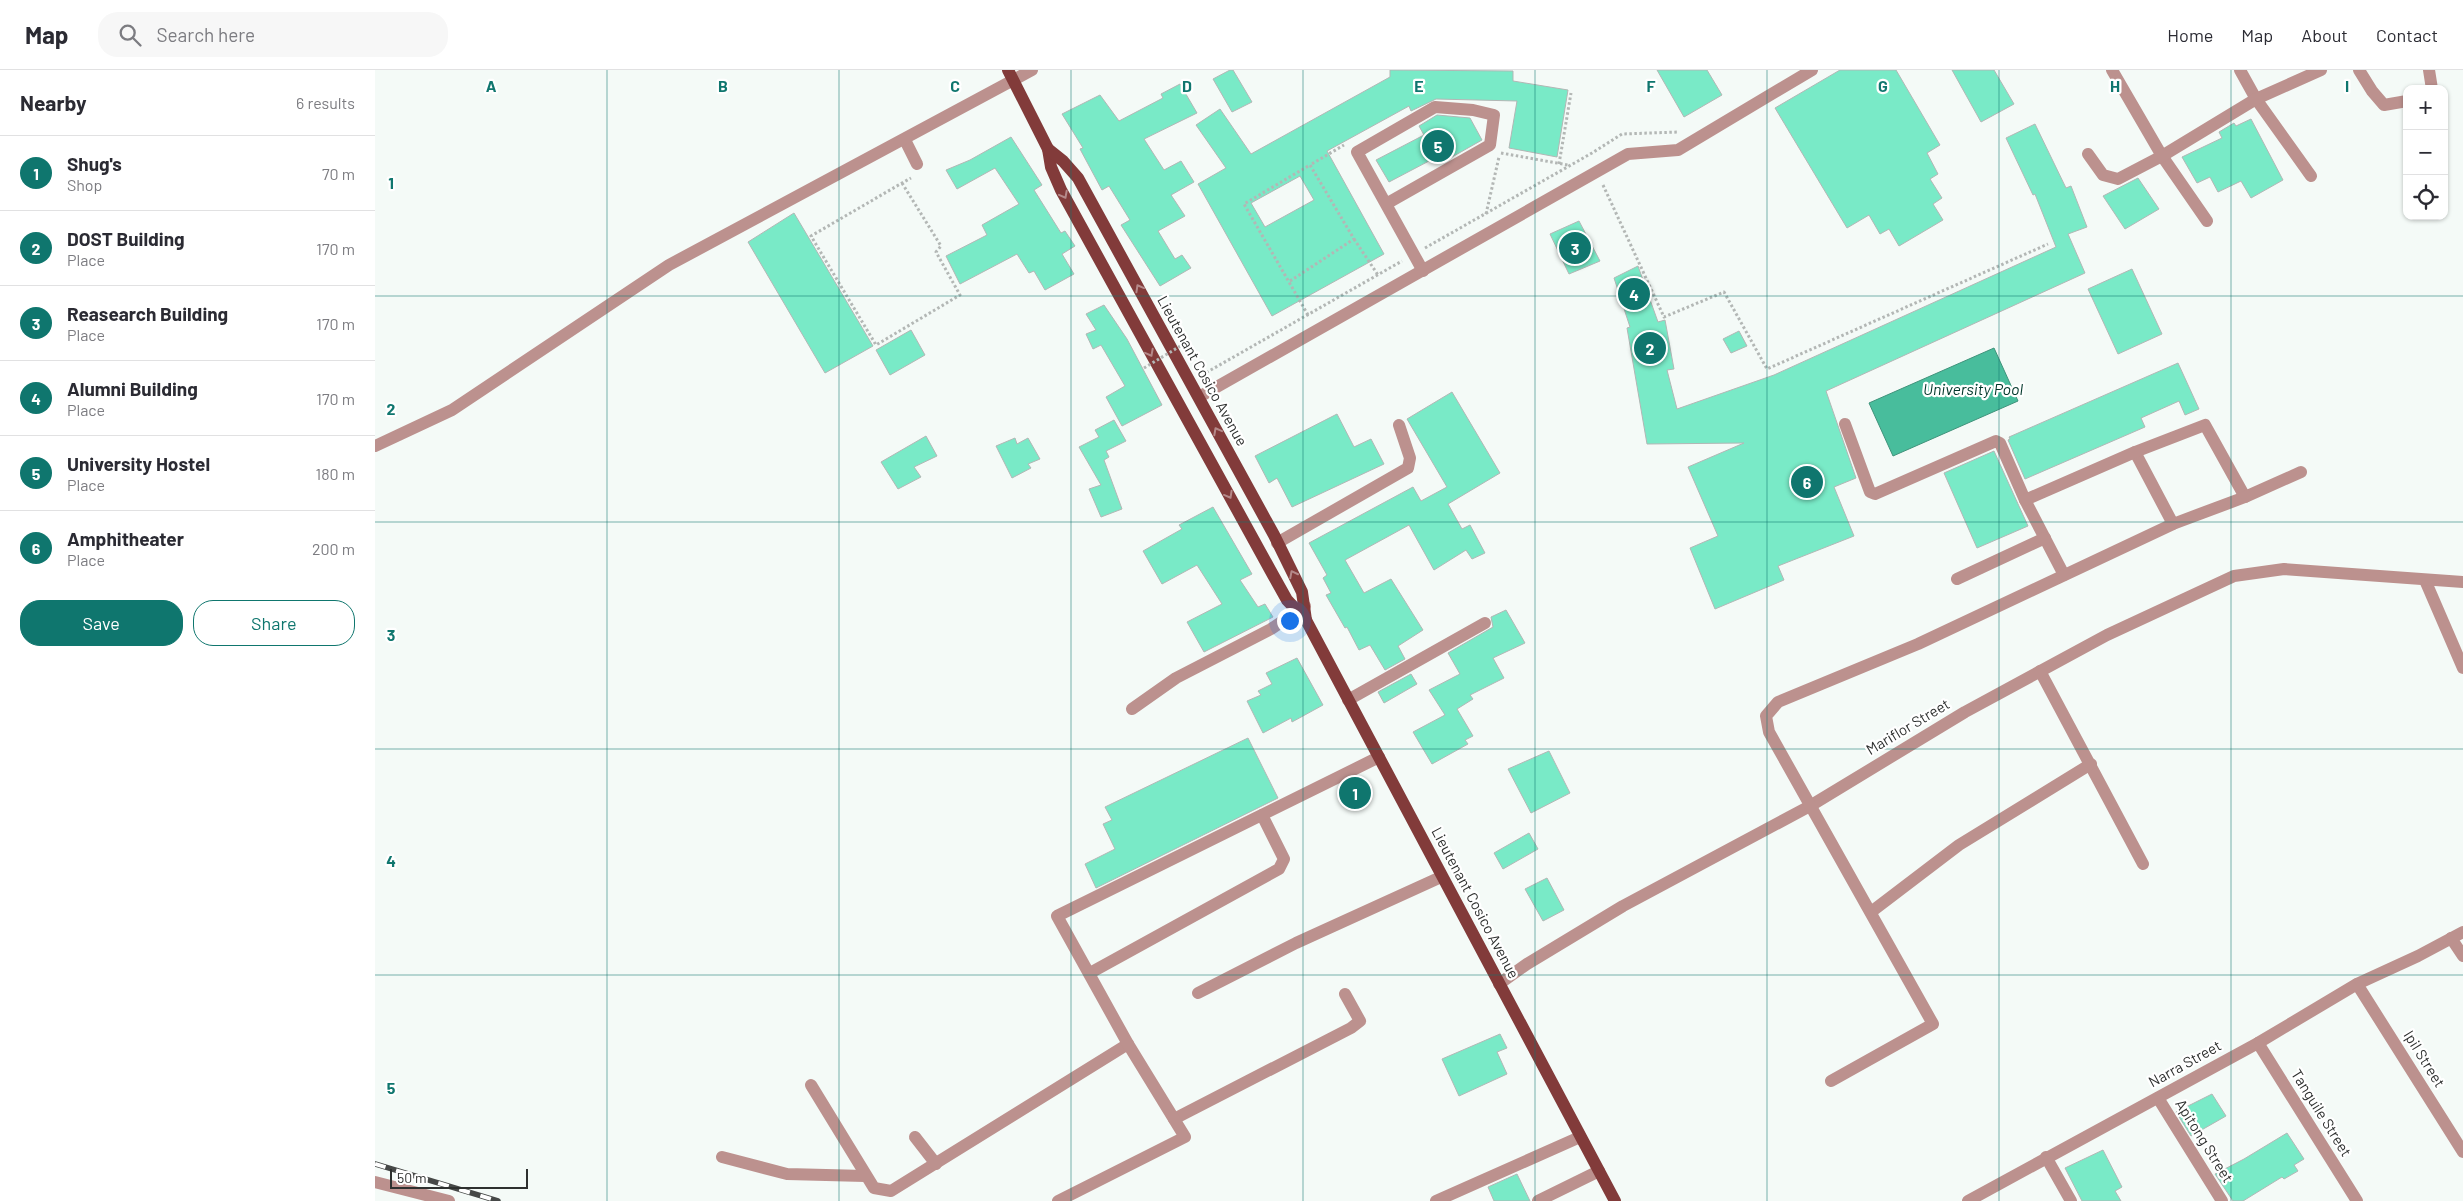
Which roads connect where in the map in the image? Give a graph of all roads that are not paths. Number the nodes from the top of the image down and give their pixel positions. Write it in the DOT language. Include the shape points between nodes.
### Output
graph roads {
  1 [pos="1032,70"];
  2 [pos="1812,70"];
  3 [pos="2113,70"];
  4 [pos="2240,70"];
  5 [pos="2321,70"];
  6 [pos="2359,70"];
  7 [pos="2429,70"];
  8 [pos="1011,75"];
  9 [pos="2431,85"];
  10 [pos="2256,98"];
  11 [pos="2403,103"];
  12 [pos="905,140"];
  13 [pos="1048,149"];
  14 [pos="2088,154"];
  15 [pos="2162,156"];
  16 [pos="917,164"];
  17 [pos="2311,176"];
  18 [pos="1386,204"];
  19 [pos="2207,221"];
  20 [pos="1423,270"];
  21 [pos="1199,397"];
  22 [pos="1845,424"];
  23 [pos="1399,425"];
  24 [pos="375,446"];
  25 [pos="2135,452"];
  26 [pos="2301,472"];
  27 [pos="2245,497"];
  28 [pos="2025,500"];
  29 [pos="2173,524"];
  30 [pos="2045,538"];
  31 [pos="1277,543"];
  32 [pos="2064,575"];
  33 [pos="1957,579"];
  34 [pos="2425,580"];
  35 [pos="2463,582"];
  36 [pos="1301,608"];
  37 [pos="1485,623"];
  38 [pos="2463,668"];
  39 [pos="2040,671"];
  40 [pos="1348,700"];
  41 [pos="1132,709"];
  42 [pos="1379,757"];
  43 [pos="2091,764"];
  44 [pos="1810,806"];
  45 [pos="1262,814"];
  46 [pos="2143,864"];
  47 [pos="1441,877"];
  48 [pos="1871,912"];
  49 [pos="2463,932"];
  50 [pos="2451,938"];
  51 [pos="2463,956"];
  52 [pos="1090,973"];
  53 [pos="1499,984"];
  54 [pos="2357,984"];
  55 [pos="1198,993"];
  56 [pos="1345,994"];
  57 [pos="2257,1043"];
  58 [pos="1128,1044"];
  59 [pos="1831,1080"];
  60 [pos="811,1085"];
  61 [pos="2158,1098"];
  62 [pos="1174,1119"];
  63 [pos="915,1136"];
  64 [pos="1580,1137"];
  65 [pos="2463,1152"];
  66 [pos="2046,1157"];
  67 [pos="723,1158"];
  68 [pos="936,1164"];
  69 [pos="1599,1171"];
  70 [pos="865,1176"];
  71 [pos="375,1182"];
  72 [pos="449,1201"];
  73 [pos="1058,1201"];
  74 [pos="1436,1201"];
  75 [pos="1538,1201"];
  76 [pos="1615,1201"];
  77 [pos="1968,1201"];
  78 [pos="2071,1201"];
  79 [pos="2223,1201"];
  80 [pos="2357,1201"];
  1 -- 8 [label="street"];
  2 -- 20 [label="street" via="1678,150 1628,154"];
  3 -- 15 [label="street"];
  4 -- 10 [label="street"];
  5 -- 10 [label="street"];
  6 -- 11 [label="street" via="2384,105"];
  7 -- 9 [label="street"];
  8 -- 12 [label="street"];
  8 -- 13 [label="main road, Lieutenant Cosico Avenue"];
  10 -- 15 [label="street"];
  10 -- 17 [label="street"];
  12 -- 16 [label="street"];
  12 -- 24 [label="street" via="669,265 452,410"];
  21 -- 13 [label="main road, Lieutenant Cosico Avenue, one-way" via="1077,178"];
  13 -- 36 [label="main road, Lieutenant Cosico Avenue, one-way" via="1051,167 1085,234 1287,600"];
  14 -- 15 [label="street" via="2103,175 2118,179"];
  15 -- 19 [label="street"];
  18 -- 18 [label="street" via="1357,152 1435,107 1494,115 1490,146"];
  18 -- 20 [label="street"];
  20 -- 21 [label="street"];
  31 -- 21 [label="main road, Lieutenant Cosico Avenue, one-way"];
  22 -- 28 [label="street" via="1870,492 1875,494 1997,441 2002,445"];
  23 -- 31 [label="street" via="1410,458 1408,468"];
  25 -- 27 [label="street" via="2205,425"];
  25 -- 28 [label="street"];
  25 -- 29 [label="street"];
  26 -- 27 [label="street"];
  27 -- 29 [label="street"];
  28 -- 30 [label="street"];
  29 -- 32 [label="street"];
  30 -- 32 [label="street"];
  30 -- 33 [label="street"];
  36 -- 31 [label="main road, Lieutenant Cosico Avenue, one-way" via="1302,592"];
  32 -- 44 [label="street" via="1918,644 1778,702 1766,716 1769,732"];
  34 -- 35 [label="street, Mariflor Street"];
  34 -- 38 [label="street"];
  34 -- 39 [label="street, Mariflor Street" via="2284,569 2234,576 2107,635"];
  36 -- 40 [label="main road, Lieutenant Cosico Avenue"];
  36 -- 41 [label="street" via="1271,629 1176,678"];
  37 -- 40 [label="street"];
  39 -- 43 [label="street"];
  39 -- 44 [label="street, Mariflor Street" via="1965,712"];
  40 -- 42 [label="main road, Lieutenant Cosico Avenue"];
  42 -- 45 [label="street"];
  42 -- 47 [label="main road, Lieutenant Cosico Avenue"];
  43 -- 46 [label="street"];
  43 -- 48 [label="street" via="1959,845"];
  44 -- 48 [label="street"];
  44 -- 53 [label="street, Mariflor Street" via="1623,906"];
  45 -- 52 [label="street" via="1284,859 1279,869"];
  45 -- 52 [label="street" via="1057,916"];
  47 -- 53 [label="main road, Lieutenant Cosico Avenue"];
  47 -- 55 [label="street" via="1313,935"];
  48 -- 59 [label="street" via="1933,1024"];
  49 -- 50 [label="street, Narra Street"];
  50 -- 51 [label="street"];
  50 -- 54 [label="street, Narra Street"];
  52 -- 58 [label="street"];
  53 -- 64 [label="main road, Lieutenant Cosico Avenue"];
  54 -- 57 [label="street, Narra Street"];
  54 -- 65 [label="street, Ipil Street"];
  56 -- 62 [label="street" via="1360,1021 1351,1028"];
  57 -- 61 [label="street, Narra Street"];
  57 -- 80 [label="street, Tanguile Street"];
  58 -- 62 [label="street"];
  58 -- 68 [label="street"];
  60 -- 70 [label="street"];
  61 -- 66 [label="street, Narra Street"];
  61 -- 79 [label="street, Apitong Street"];
  62 -- 73 [label="street" via="1185,1137"];
  63 -- 68 [label="street"];
  64 -- 69 [label="main road, Lieutenant Cosico Avenue"];
  64 -- 74 [label="street"];
  66 -- 77 [label="street, Narra Street"];
  66 -- 78 [label="street"];
  67 -- 70 [label="street" via="787,1174"];
  68 -- 70 [label="street" via="891,1191 873,1188"];
  69 -- 75 [label="street"];
  69 -- 76 [label="main road, Lieutenant Cosico Avenue"];
  71 -- 72 [label="street"];
}
